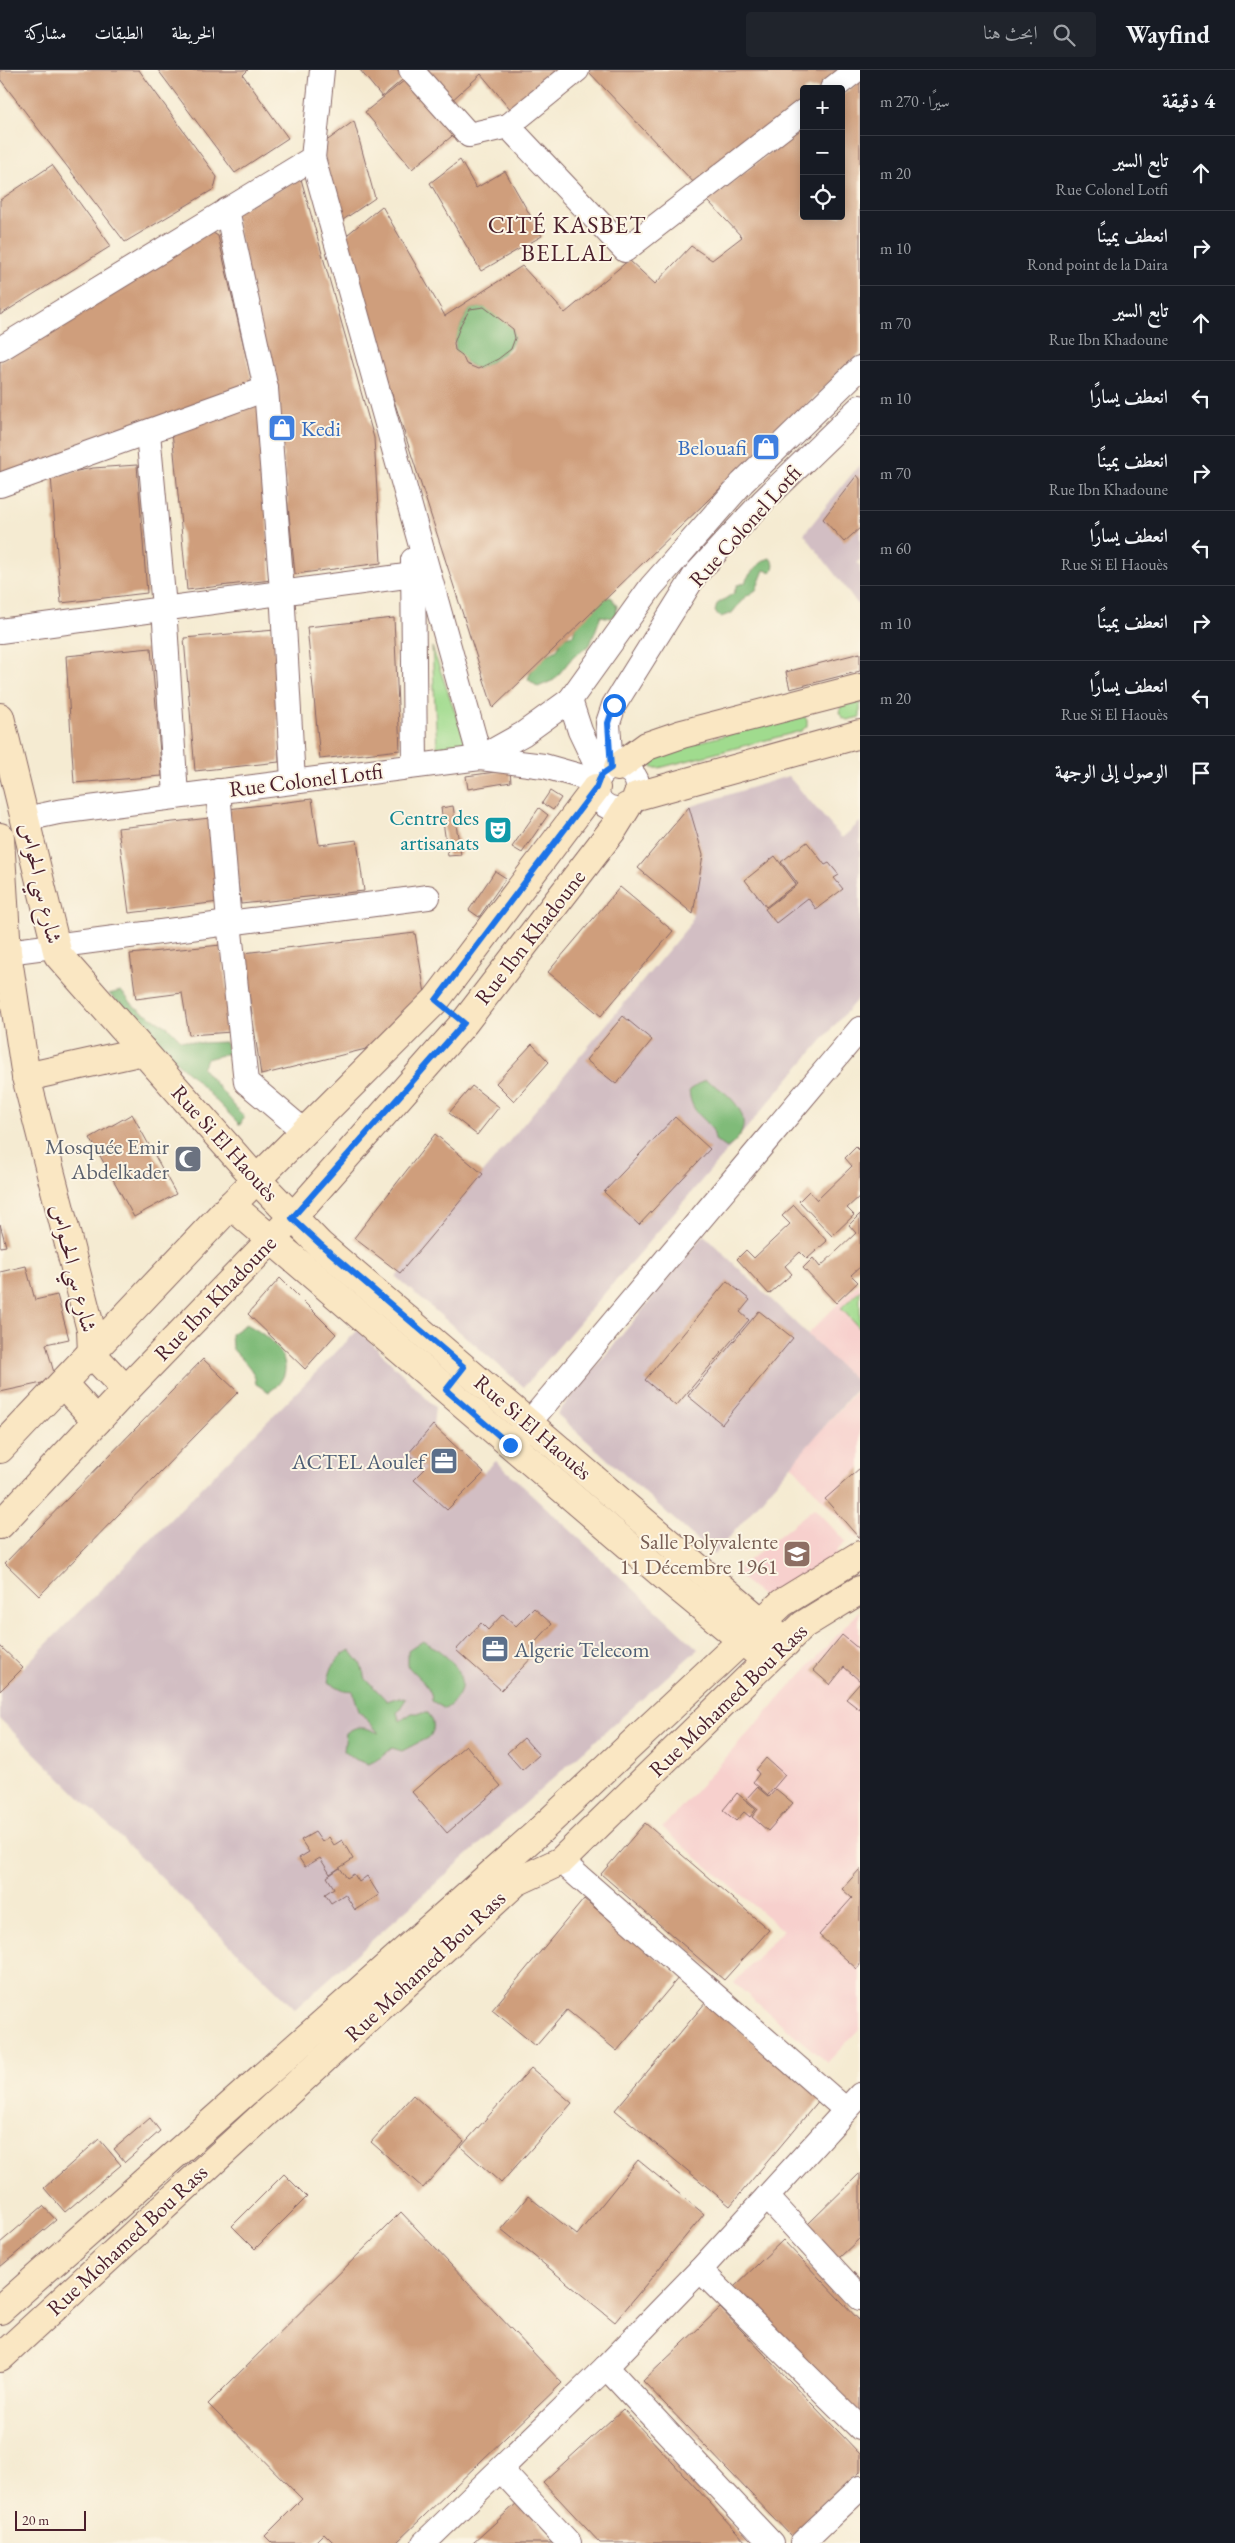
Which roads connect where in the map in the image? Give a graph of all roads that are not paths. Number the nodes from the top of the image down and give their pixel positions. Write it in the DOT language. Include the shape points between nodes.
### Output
graph roads {
  1 [pos="322,70"];
  2 [pos="411,70"];
  3 [pos="577,70"];
  4 [pos="856,70"];
  5 [pos="837,85"];
  6 [pos="800,114"];
  7 [pos="508,126"];
  8 [pos="313,158"];
  9 [pos="227,210"];
  10 [pos="0,349"];
  11 [pos="857,377"];
  12 [pos="266,389"];
  13 [pos="860,406"];
  14 [pos="148,433"];
  15 [pos="0,485"];
  16 [pos="421,573"];
  17 [pos="282,591"];
  18 [pos="164,608"];
  19 [pos="0,631"];
  20 [pos="860,688"];
  21 [pos="570,700"];
  22 [pos="0,716"];
  23 [pos="609,731"];
  24 [pos="860,734"];
  25 [pos="647,746"];
  26 [pos="480,758"];
  27 [pos="415,766"];
  28 [pos="605,776"];
  29 [pos="293,781"];
  30 [pos="218,791"];
  31 [pos="176,796"];
  32 [pos="632,802"];
  33 [pos="13,820"];
  34 [pos="0,837"];
  35 [pos="428,897"];
  36 [pos="228,922"];
  37 [pos="56,944"];
  38 [pos="3,952"];
  39 [pos="436,1000"];
  40 [pos="464,1023"];
  41 [pos="860,1029"];
  42 [pos="143,1051"];
  43 [pos="26,1076"];
  44 [pos="305,1132"];
  45 [pos="258,1180"];
  46 [pos="231,1205"];
  47 [pos="292,1218"];
  48 [pos="271,1241"];
  49 [pos="92,1354"];
  50 [pos="464,1367"];
  51 [pos="63,1384"];
  52 [pos="126,1390"];
  53 [pos="446,1390"];
  54 [pos="97,1421"];
  55 [pos="528,1423"];
  56 [pos="510,1445"];
  57 [pos="0,1449"];
  58 [pos="0,1525"];
  59 [pos="860,1555"];
  60 [pos="860,1590"];
  61 [pos="752,1631"];
  62 [pos="777,1652"];
  63 [pos="535,1835"];
  64 [pos="561,1861"];
  65 [pos="853,2102"];
  66 [pos="767,2197"];
  67 [pos="700,2270"];
  68 [pos="860,2298"];
  69 [pos="0,2310"];
  70 [pos="0,2358"];
  71 [pos="606,2367"];
  72 [pos="860,2428"];
  73 [pos="501,2470"];
  74 [pos="860,2488"];
  75 [pos="424,2543"];
  76 [pos="569,2543"];
  77 [pos="771,2543"];
  78 [pos="802,2543"];
  1 -- 8 [label="street"];
  2 -- 7 [label="street" via="470,135"];
  3 -- 7 [label="street"];
  4 -- 5 [label="street"];
  6 -- 7 [label="street" via="625,250"];
  8 -- 9 [label="street"];
  8 -- 16 [label="street" via="406,486"];
  9 -- 10 [label="street"];
  9 -- 12 [label="street"];
  11 -- 21 [label="street, Rue Colonel Lotfi" via="742,484 651,588"];
  12 -- 14 [label="street"];
  12 -- 17 [label="street"];
  13 -- 23 [label="street, Rue Colonel Lotfi" via="763,501 695,575 619,696 608,723"];
  14 -- 15 [label="street"];
  14 -- 18 [label="street"];
  16 -- 17 [label="street"];
  16 -- 26 [label="street"];
  16 -- 27 [label="street"];
  17 -- 18 [label="street"];
  17 -- 29 [label="street"];
  18 -- 19 [label="street"];
  18 -- 31 [label="street"];
  20 -- 25 [label="street, Rue Ibn Khadoune"];
  21 -- 26 [label="street, Rue Colonel Lotfi" via="523,734"];
  21 -- 28 [label="street" via="580,731"];
  22 -- 33 [label="street, شارع سي الحواس"];
  23 -- 25 [label="street" via="629,747"];
  23 -- 28 [label="street, Rue Colonel Lotfi"];
  24 -- 32 [label="street"];
  25 -- 28 [label="street, Rue Ibn Khadoune"];
  26 -- 27 [label="street, Rue Colonel Lotfi"];
  26 -- 28 [label="street"];
  27 -- 29 [label="street, Rue Colonel Lotfi"];
  28 -- 32 [label="street" via="625,768 635,776 638,789"];
  28 -- 32 [label="street" via="597,795 606,806 620,809"];
  28 -- 39 [label="street, Rue Ibn Khadoune"];
  29 -- 30 [label="street, Rue Colonel Lotfi"];
  30 -- 31 [label="street, Rue Colonel Lotfi"];
  30 -- 36 [label="street"];
  31 -- 33 [label="street, Rue Colonel Lotfi"];
  32 -- 40 [label="street, Rue Ibn Khadoune"];
  33 -- 37 [label="street, شارع سي الحواس"];
  34 -- 38 [label="street, شارع سي الحواس"];
  35 -- 36 [label="street"];
  36 -- 37 [label="street"];
  36 -- 44 [label="street" via="246,1082"];
  37 -- 38 [label="street"];
  37 -- 42 [label="street, شارع سي الحواس" via="58,955"];
  38 -- 43 [label="street, شارع سي الحواس"];
  39 -- 40 [label="street"];
  39 -- 44 [label="street, Rue Ibn Khadoune"];
  40 -- 47 [label="street, Rue Ibn Khadoune"];
  41 -- 55 [label="street"];
  42 -- 43 [label="street"];
  42 -- 45 [label="street, Rue Si El Haouès"];
  43 -- 49 [label="street, شارع سي الحــواس" via="92,1330"];
  44 -- 45 [label="street, Rue Ibn Khadoune"];
  45 -- 46 [label="street, Rue Ibn Khadoune"];
  45 -- 47 [label="street, Rue Si El Haouès"];
  46 -- 48 [label="street, Rue Si El Haouès"];
  46 -- 49 [label="street, Rue Ibn Khadoune"];
  47 -- 48 [label="street, Rue Ibn Khadoune"];
  47 -- 50 [label="street, Rue Si El Haouès"];
  48 -- 52 [label="street, Rue Ibn Khadoune"];
  48 -- 53 [label="street, Rue Si El Haouès"];
  49 -- 51 [label="street, Rue Ibn Khadoune"];
  49 -- 52 [label="street, شارع سي الحــواس"];
  50 -- 53 [label="street"];
  50 -- 55 [label="street, Rue Si El Haouès"];
  51 -- 54 [label="street"];
  51 -- 57 [label="street, Rue Ibn Khadoune"];
  52 -- 54 [label="street, Rue Ibn Khadoune"];
  53 -- 56 [label="street, Rue Si El Haouès"];
  54 -- 58 [label="street, Rue Ibn Khadoune"];
  55 -- 56 [label="street"];
  55 -- 61 [label="street, Rue Si El Haouès"];
  56 -- 61 [label="street, Rue Si El Haouès"];
  59 -- 61 [label="street, Rue Mohamed Bou Rass" via="782,1603"];
  60 -- 62 [label="street, Rue Mohamed Bou Rass" via="803,1625"];
  61 -- 62 [label="street, Rue Si El Haouès"];
  61 -- 63 [label="street, Rue Mohamed Bou Rass"];
  62 -- 64 [label="street, Rue Mohamed Bou Rass"];
  63 -- 64 [label="street"];
  63 -- 69 [label="street, Rue Mohamed Bou Rass"];
  64 -- 65 [label="street"];
  64 -- 70 [label="street, Rue Mohamed Bou Rass" via="516,1882"];
  65 -- 66 [label="street"];
  66 -- 67 [label="street"];
  66 -- 68 [label="street"];
  67 -- 71 [label="street"];
  67 -- 72 [label="street"];
  71 -- 73 [label="street"];
  71 -- 77 [label="street"];
  73 -- 75 [label="street"];
  73 -- 76 [label="street"];
  74 -- 78 [label="street"];
}
